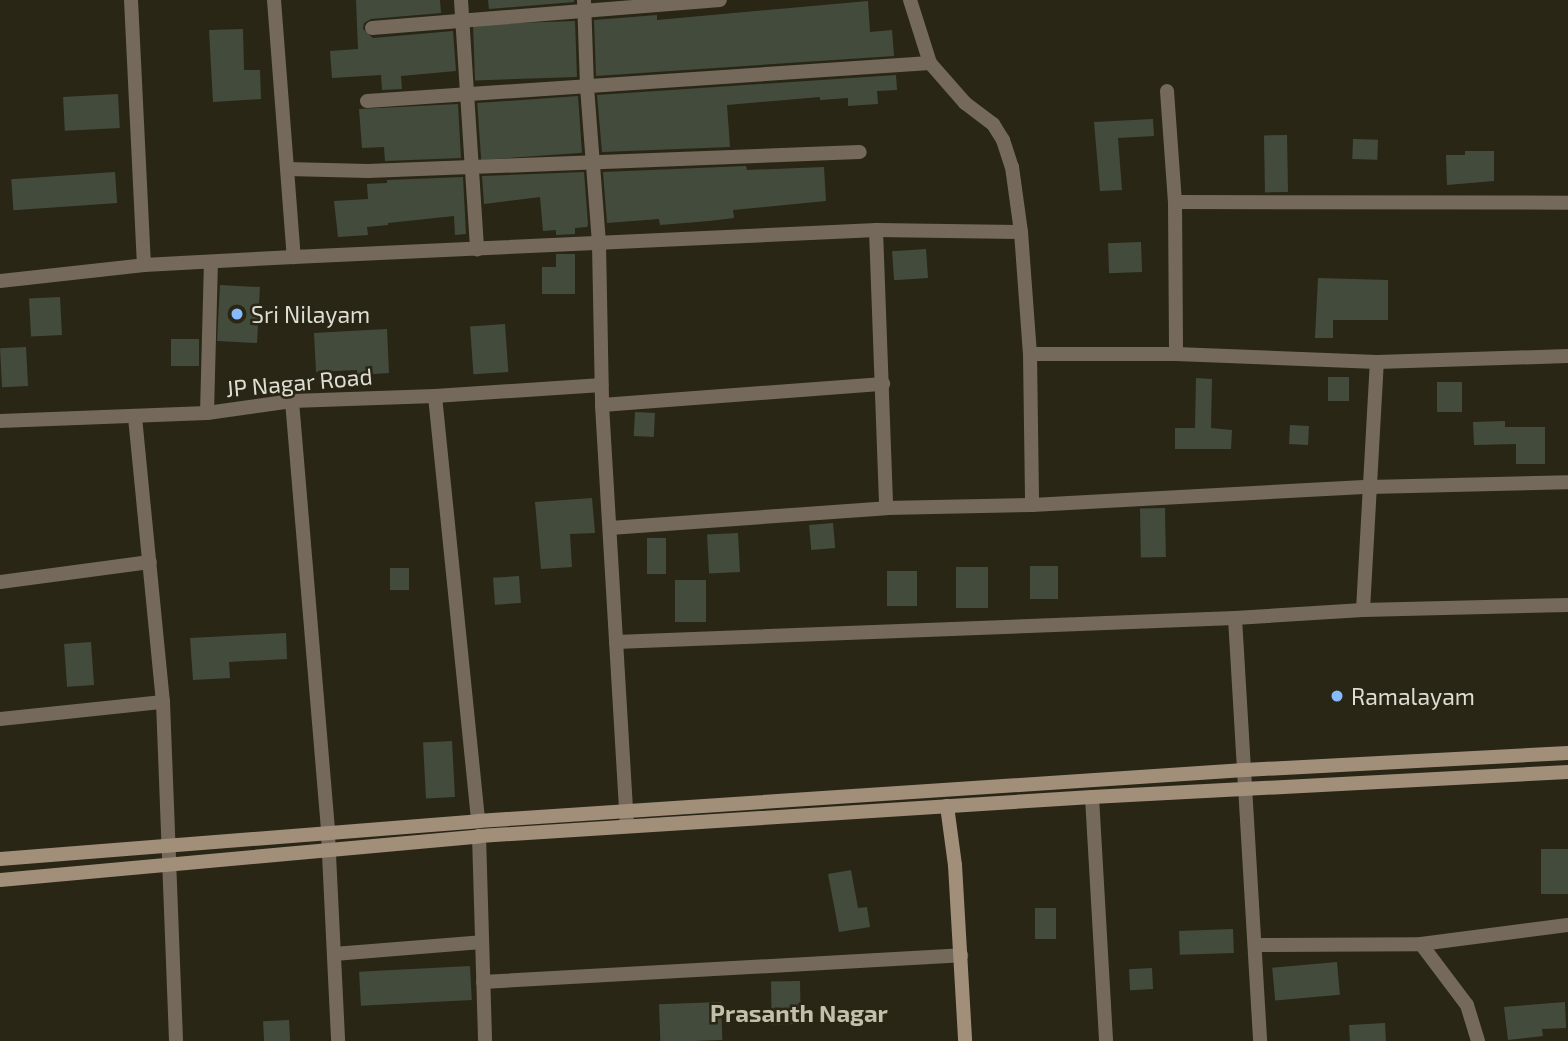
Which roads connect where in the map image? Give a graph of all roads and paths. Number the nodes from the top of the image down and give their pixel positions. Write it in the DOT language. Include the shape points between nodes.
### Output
graph roads {
  1 [pos="131,0"];
  2 [pos="274,0"];
  3 [pos="461,0"];
  4 [pos="720,0"];
  5 [pos="910,0"];
  6 [pos="584,5"];
  7 [pos="461,21"];
  8 [pos="372,28"];
  9 [pos="930,63"];
  10 [pos="587,87"];
  11 [pos="1167,91"];
  12 [pos="469,95"];
  13 [pos="367,101"];
  14 [pos="860,152"];
  15 [pos="592,160"];
  16 [pos="472,167"];
  17 [pos="287,169"];
  18 [pos="1175,202"];
  19 [pos="1568,203"];
  20 [pos="876,230"];
  21 [pos="1021,232"];
  22 [pos="598,244"];
  23 [pos="477,249"];
  24 [pos="293,257"];
  25 [pos="211,263"];
  26 [pos="144,265"];
  27 [pos="0,281"];
  28 [pos="1030,354"];
  29 [pos="1176,354"];
  30 [pos="1568,356"];
  31 [pos="1377,362"];
  32 [pos="883,384"];
  33 [pos="602,385"];
  34 [pos="435,396"];
  35 [pos="292,401"];
  36 [pos="602,405"];
  37 [pos="206,413"];
  38 [pos="135,416"];
  39 [pos="0,421"];
  40 [pos="1568,482"];
  41 [pos="1369,487"];
  42 [pos="1032,505"];
  43 [pos="886,508"];
  44 [pos="610,528"];
  45 [pos="150,562"];
  46 [pos="0,582"];
  47 [pos="1568,605"];
  48 [pos="1363,610"];
  49 [pos="1235,618"];
  50 [pos="617,642"];
  51 [pos="163,702"];
  52 [pos="0,719"];
  53 [pos="1568,753"];
  54 [pos="1244,769"];
  55 [pos="1568,772"];
  56 [pos="1245,790"];
  57 [pos="1092,797"];
  58 [pos="947,806"];
  59 [pos="627,819"];
  60 [pos="479,829"];
  61 [pos="328,842"];
  62 [pos="169,855"];
  63 [pos="0,859"];
  64 [pos="0,880"];
  65 [pos="1568,925"];
  66 [pos="482,942"];
  67 [pos="1421,944"];
  68 [pos="1255,945"];
  69 [pos="334,954"];
  70 [pos="961,955"];
  71 [pos="483,982"];
  72 [pos="176,1041"];
  73 [pos="338,1041"];
  74 [pos="485,1041"];
  75 [pos="965,1041"];
  76 [pos="1106,1041"];
  77 [pos="1260,1041"];
  78 [pos="1478,1041"];
  1 -- 26 [label="street"];
  2 -- 17 [label="street"];
  3 -- 7 [label="street"];
  4 -- 6 [label="street"];
  5 -- 9 [label="street"];
  6 -- 7 [label="street"];
  6 -- 10 [label="street"];
  7 -- 8 [label="street"];
  7 -- 12 [label="street"];
  9 -- 10 [label="street"];
  9 -- 21 [label="street" via="965,103 993,124 1003,140 1012,167"];
  10 -- 12 [label="street"];
  10 -- 15 [label="street"];
  11 -- 18 [label="street"];
  12 -- 13 [label="street"];
  12 -- 16 [label="street"];
  14 -- 15 [label="street"];
  15 -- 16 [label="street"];
  15 -- 22 [label="street"];
  16 -- 17 [label="street"];
  16 -- 23 [label="street"];
  17 -- 24 [label="street"];
  18 -- 19 [label="street"];
  18 -- 29 [label="street"];
  20 -- 21 [label="street"];
  20 -- 22 [label="street"];
  20 -- 32 [label="street"];
  21 -- 28 [label="street"];
  22 -- 23 [label="street"];
  22 -- 33 [label="street"];
  23 -- 24 [label="street"];
  24 -- 25 [label="street"];
  25 -- 26 [label="street"];
  25 -- 37 [label="street"];
  26 -- 27 [label="street"];
  28 -- 29 [label="street"];
  28 -- 42 [label="street"];
  29 -- 31 [label="street"];
  30 -- 31 [label="street"];
  31 -- 41 [label="street"];
  32 -- 36 [label="street"];
  32 -- 43 [label="street"];
  33 -- 34 [label="street, JP Nagar Road"];
  33 -- 36 [label="street"];
  34 -- 35 [label="street, JP Nagar Road"];
  34 -- 60 [label="street"];
  35 -- 37 [label="street, JP Nagar Road"];
  35 -- 61 [label="street"];
  36 -- 44 [label="street"];
  37 -- 38 [label="street, JP Nagar Road"];
  38 -- 39 [label="street, JP Nagar Road"];
  38 -- 45 [label="street"];
  40 -- 41 [label="street"];
  41 -- 42 [label="street"];
  41 -- 48 [label="street"];
  42 -- 43 [label="street"];
  43 -- 44 [label="street"];
  44 -- 50 [label="street"];
  45 -- 46 [label="street"];
  45 -- 51 [label="street"];
  47 -- 48 [label="street"];
  48 -- 49 [label="street"];
  49 -- 50 [label="street"];
  49 -- 54 [label="street"];
  50 -- 59 [label="street"];
  51 -- 52 [label="street"];
  51 -- 62 [label="street"];
  53 -- 54 [label="street"];
  54 -- 56 [label="street"];
  54 -- 59 [label="street"];
  55 -- 56 [label="street"];
  56 -- 57 [label="street"];
  56 -- 68 [label="street"];
  57 -- 58 [label="street"];
  57 -- 76 [label="street"];
  58 -- 59 [label="street"];
  58 -- 70 [label="street"];
  59 -- 60 [label="street"];
  60 -- 61 [label="street"];
  60 -- 66 [label="street"];
  61 -- 62 [label="street"];
  61 -- 69 [label="street"];
  62 -- 63 [label="street"];
  62 -- 64 [label="street"];
  62 -- 72 [label="street"];
  65 -- 67 [label="street"];
  66 -- 69 [label="street"];
  66 -- 71 [label="street"];
  67 -- 68 [label="street"];
  67 -- 78 [label="street" via="1468,1005"];
  68 -- 77 [label="street"];
  69 -- 73 [label="street"];
  70 -- 71 [label="street"];
  70 -- 75 [label="street"];
  71 -- 74 [label="street"];
}
